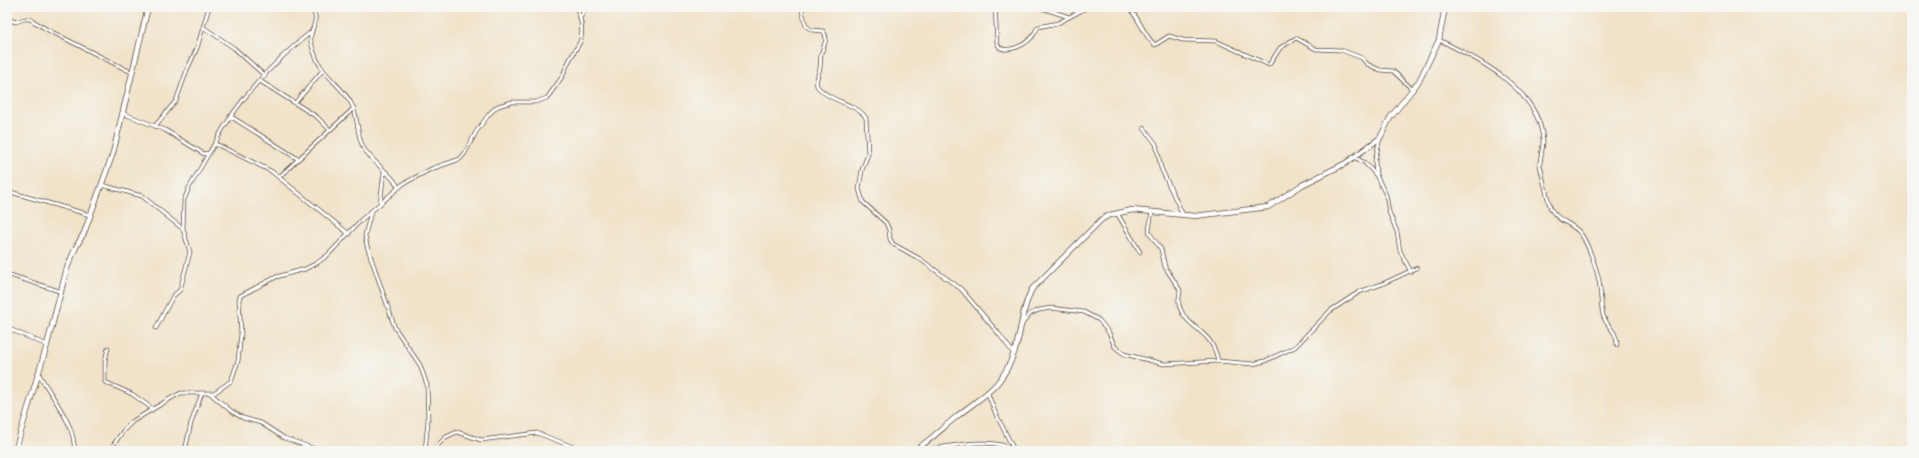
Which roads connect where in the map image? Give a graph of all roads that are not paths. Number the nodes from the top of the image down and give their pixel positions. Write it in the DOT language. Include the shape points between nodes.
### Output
graph roads {
  1 [pos="148,7"];
  2 [pos="209,7"];
  3 [pos="311,7"];
  4 [pos="576,7"];
  5 [pos="586,7"];
  6 [pos="801,7"];
  7 [pos="995,7"];
  8 [pos="1039,7"];
  9 [pos="1088,7"];
  10 [pos="1128,7"];
  11 [pos="1446,7"];
  12 [pos="1069,17"];
  13 [pos="580,18"];
  14 [pos="7,19"];
  15 [pos="203,27"];
  16 [pos="311,32"];
  17 [pos="1439,40"];
  18 [pos="323,70"];
  19 [pos="259,71"];
  20 [pos="131,72"];
  21 [pos="269,72"];
  22 [pos="265,76"];
  23 [pos="260,81"];
  24 [pos="1413,90"];
  25 [pos="295,103"];
  26 [pos="354,108"];
  27 [pos="122,113"];
  28 [pos="230,116"];
  29 [pos="155,126"];
  30 [pos="1144,128"];
  31 [pos="330,130"];
  32 [pos="1380,138"];
  33 [pos="214,145"];
  34 [pos="209,153"];
  35 [pos="1354,157"];
  36 [pos="298,159"];
  37 [pos="383,170"];
  38 [pos="1376,175"];
  39 [pos="279,177"];
  40 [pos="398,183"];
  41 [pos="403,184"];
  42 [pos="102,185"];
  43 [pos="398,188"];
  44 [pos="7,191"];
  45 [pos="380,204"];
  46 [pos="1152,211"];
  47 [pos="371,212"];
  48 [pos="1117,213"];
  49 [pos="90,215"];
  50 [pos="1183,216"];
  51 [pos="183,229"];
  52 [pos="348,234"];
  53 [pos="1140,252"];
  54 [pos="1418,268"];
  55 [pos="1411,272"];
  56 [pos="7,274"];
  57 [pos="62,292"];
  58 [pos="1021,325"];
  59 [pos="7,328"];
  60 [pos="156,328"];
  61 [pos="47,345"];
  62 [pos="1617,345"];
  63 [pos="108,348"];
  64 [pos="1014,354"];
  65 [pos="1218,361"];
  66 [pos="38,372"];
  67 [pos="218,391"];
  68 [pos="202,393"];
  69 [pos="210,394"];
  70 [pos="988,394"];
  71 [pos="217,398"];
  72 [pos="153,409"];
  73 [pos="1015,450"];
  74 [pos="15,451"];
  75 [pos="74,451"];
  76 [pos="109,451"];
  77 [pos="185,451"];
  78 [pos="321,451"];
  79 [pos="425,451"];
  80 [pos="432,451"];
  81 [pos="584,451"];
  82 [pos="913,451"];
  1 -- 20 [label="street"];
  2 -- 15 [label="street"];
  3 -- 16 [label="street" via="316,18"];
  4 -- 13 [label="street"];
  5 -- 13 [label="street"];
  6 -- 64 [label="street" via="806,26 826,34 820,56 821,67 816,80 817,86 866,118 868,154 859,189 863,202 886,223 893,244 920,259 961,289"];
  7 -- 12 [label="street" via="997,43 1003,50 1024,43 1038,27"];
  8 -- 12 [label="street"];
  9 -- 12 [label="street"];
  10 -- 24 [label="street" via="1145,35 1155,45 1169,36 1183,40 1212,40 1269,64 1280,48 1296,38 1316,49 1341,50 1362,58 1367,64 1380,70 1393,71"];
  11 -- 17 [label="street"];
  13 -- 41 [label="street" via="580,42 550,96 536,102 512,102 498,106 476,132 460,159 431,169"];
  14 -- 20 [label="street" via="16,22 30,19"];
  15 -- 19 [label="street" via="234,48"];
  15 -- 29 [label="street" via="176,101"];
  16 -- 18 [label="street" via="315,54"];
  16 -- 21 [label="street"];
  17 -- 24 [label="street" via="1426,70"];
  17 -- 62 [label="street" via="1470,56 1502,78 1515,88 1535,113 1542,131 1540,167 1551,208 1584,240 1600,287 1604,316 1616,333"];
  18 -- 25 [label="street"];
  18 -- 26 [label="street"];
  19 -- 21 [label="street"];
  19 -- 22 [label="street"];
  20 -- 27 [label="street"];
  21 -- 22 [label="street"];
  22 -- 23 [label="street"];
  23 -- 25 [label="street"];
  23 -- 28 [label="street"];
  24 -- 32 [label="street" via="1390,118"];
  25 -- 31 [label="street" via="317,117"];
  26 -- 31 [label="street"];
  26 -- 37 [label="street" via="363,146"];
  27 -- 29 [label="street"];
  27 -- 42 [label="street" via="113,153"];
  28 -- 33 [label="street"];
  28 -- 36 [label="street"];
  29 -- 34 [label="street" via="201,153"];
  30 -- 50 [label="street" via="1156,144 1161,168"];
  31 -- 36 [label="street"];
  32 -- 35 [label="street"];
  32 -- 38 [label="street" via="1375,160"];
  33 -- 34 [label="street"];
  33 -- 39 [label="street"];
  34 -- 51 [label="street" via="185,195"];
  35 -- 38 [label="street" via="1365,163"];
  35 -- 50 [label="street" via="1268,207"];
  36 -- 39 [label="street"];
  37 -- 40 [label="street"];
  37 -- 45 [label="street" via="385,176"];
  38 -- 55 [label="street" via="1386,195 1400,251"];
  39 -- 52 [label="street"];
  40 -- 41 [label="street"];
  40 -- 43 [label="street"];
  41 -- 43 [label="street"];
  42 -- 49 [label="street"];
  42 -- 51 [label="street" via="142,196"];
  43 -- 45 [label="street"];
  44 -- 49 [label="street"];
  45 -- 47 [label="street"];
  46 -- 48 [label="street" via="1132,210"];
  46 -- 50 [label="street"];
  46 -- 65 [label="street" via="1150,234 1161,249 1165,267 1180,290 1179,307 1213,344"];
  47 -- 52 [label="street"];
  47 -- 79 [label="street" via="365,235 367,246 396,328 420,365 427,385 428,421"];
  48 -- 53 [label="street"];
  48 -- 58 [label="street" via="1100,222 1036,283 1026,301"];
  49 -- 57 [label="street" via="67,268"];
  51 -- 60 [label="street" via="190,252 180,290"];
  52 -- 67 [label="street" via="318,263 276,277 239,297 242,329 238,361 231,381"];
  54 -- 55 [label="street"];
  55 -- 65 [label="street" via="1359,292 1330,311 1295,347 1272,358 1253,364"];
  56 -- 57 [label="street"];
  57 -- 61 [label="street"];
  58 -- 64 [label="street"];
  58 -- 65 [label="street" via="1030,314 1039,310 1084,312 1099,320 1115,347 1124,354 1164,364"];
  59 -- 61 [label="street"];
  61 -- 66 [label="street"];
  63 -- 72 [label="street" via="105,382 132,394"];
  64 -- 70 [label="street" via="1004,375"];
  66 -- 74 [label="street"];
  66 -- 75 [label="street" via="67,423"];
  67 -- 69 [label="street"];
  67 -- 71 [label="street"];
  68 -- 69 [label="street"];
  68 -- 72 [label="street" via="181,392"];
  68 -- 77 [label="street" via="191,423"];
  69 -- 71 [label="street"];
  70 -- 73 [label="street"];
  70 -- 82 [label="street"];
  71 -- 78 [label="street" via="243,418 261,423 286,439"];
  72 -- 76 [label="street" via="129,425"];
  73 -- 82 [label="street" via="992,444"];
  80 -- 81 [label="street" via="446,437 460,432 481,440 537,433"];
}
